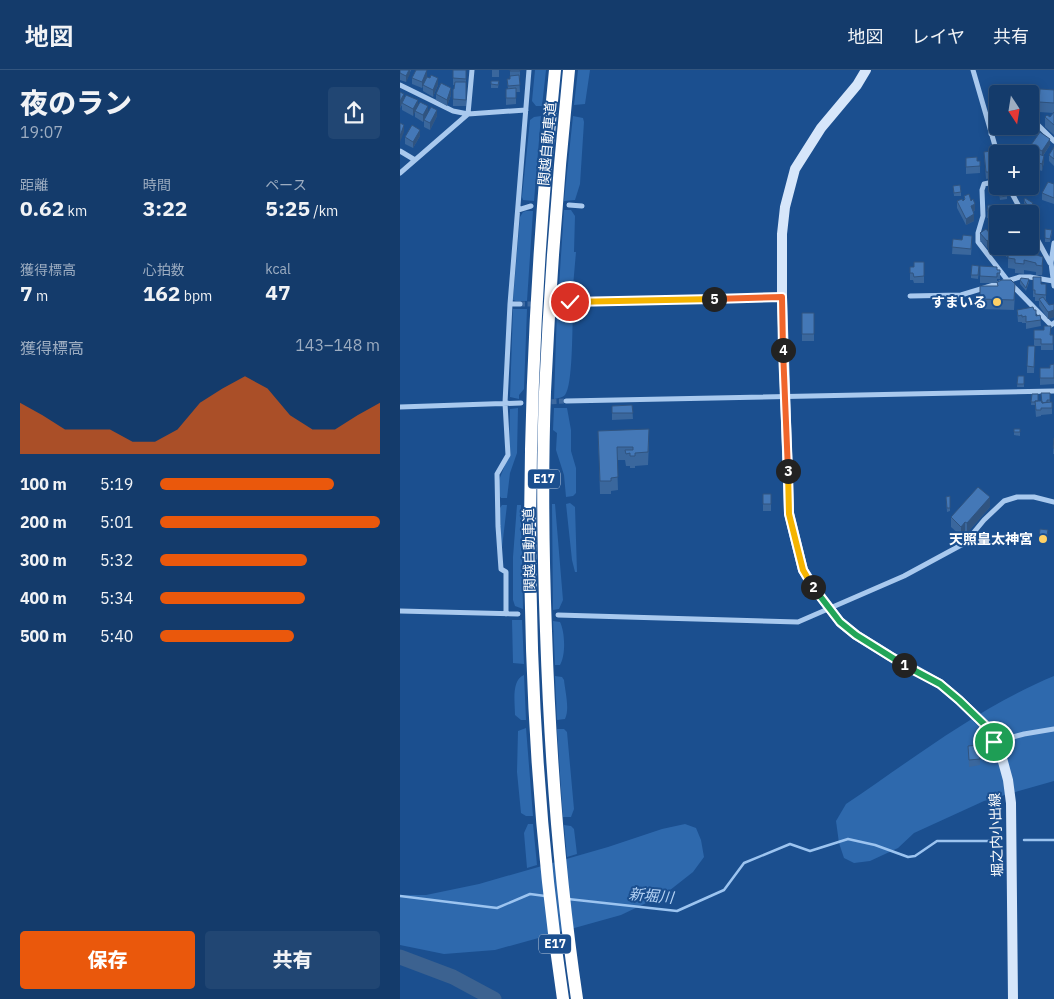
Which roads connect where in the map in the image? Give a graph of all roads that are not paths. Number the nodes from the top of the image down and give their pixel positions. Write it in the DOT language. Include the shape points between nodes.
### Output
graph roads {
  1 [pos="472,70"];
  2 [pos="529,70"];
  3 [pos="555,70"];
  4 [pos="569,70"];
  5 [pos="866,70"];
  6 [pos="973,70"];
  7 [pos="400,85"];
  8 [pos="526,110"];
  9 [pos="468,114"];
  10 [pos="1039,126"];
  11 [pos="989,127"];
  12 [pos="1054,141"];
  13 [pos="400,151"];
  14 [pos="415,160"];
  15 [pos="400,173"];
  16 [pos="989,183"];
  17 [pos="569,205"];
  18 [pos="531,206"];
  19 [pos="582,206"];
  20 [pos="518,210"];
  21 [pos="1039,242"];
  22 [pos="1054,243"];
  23 [pos="1051,263"];
  24 [pos="1008,281"];
  25 [pos="1053,284"];
  26 [pos="910,296"];
  27 [pos="782,297"];
  28 [pos="570,302"];
  29 [pos="510,304"];
  30 [pos="520,304"];
  31 [pos="1054,323"];
  32 [pos="1054,391"];
  33 [pos="785,398"];
  34 [pos="566,401"];
  35 [pos="505,403"];
  36 [pos="521,403"];
  37 [pos="400,407"];
  38 [pos="1054,502"];
  39 [pos="830,609"];
  40 [pos="400,611"];
  41 [pos="506,614"];
  42 [pos="518,614"];
  43 [pos="558,615"];
  44 [pos="1054,729"];
  45 [pos="994,742"];
  46 [pos="563,999"];
  47 [pos="577,999"];
  48 [pos="1013,999"];
  1 -- 9 [label="street"];
  2 -- 8 [label="street"];
  3 -- 46 [label="highway, 関越自動車道 / E17" via="535,320 531,479 534,684 541,814"];
  4 -- 47 [label="highway, 関越自動車道 / E17" via="552,267 544,470 547,676 555,814"];
  5 -- 27 [label="main road, 堀之内小出線" via="821,128 795,169 782,234"];
  6 -- 11 [label="street"];
  7 -- 9 [label="street" via="453,111"];
  8 -- 9 [label="street"];
  8 -- 20 [label="street"];
  9 -- 14 [label="street"];
  10 -- 12 [label="street"];
  13 -- 14 [label="street"];
  14 -- 15 [label="street"];
  16 -- 24 [label="street" via="984,184 982,190 983,216 978,242"];
  17 -- 19 [label="street"];
  18 -- 20 [label="street"];
  20 -- 29 [label="street"];
  21 -- 23 [label="street"];
  22 -- 23 [label="street"];
  23 -- 25 [label="street"];
  24 -- 25 [label="street" via="1030,277"];
  24 -- 26 [label="street" via="961,295"];
  24 -- 31 [label="street" via="1051,325"];
  27 -- 28 [label="street"];
  27 -- 33 [label="main road, 堀之内小出線"];
  29 -- 30 [label="street"];
  29 -- 35 [label="street"];
  32 -- 33 [label="street"];
  33 -- 34 [label="street"];
  33 -- 39 [label="main road, 堀之内小出線" via="789,514 803,570"];
  35 -- 36 [label="street"];
  35 -- 37 [label="street"];
  35 -- 41 [label="street" via="508,455 497,474 501,569 506,572"];
  38 -- 39 [label="street" via="1034,497 1004,501 964,543 904,576"];
  39 -- 43 [label="street" via="798,622"];
  39 -- 45 [label="main road, 堀之内小出線" via="856,635 940,684 986,726"];
  40 -- 41 [label="street"];
  41 -- 42 [label="street"];
  44 -- 45 [label="street"];
  45 -- 48 [label="main road, 堀之内小出線" via="1008,780 1010,803"];
}
